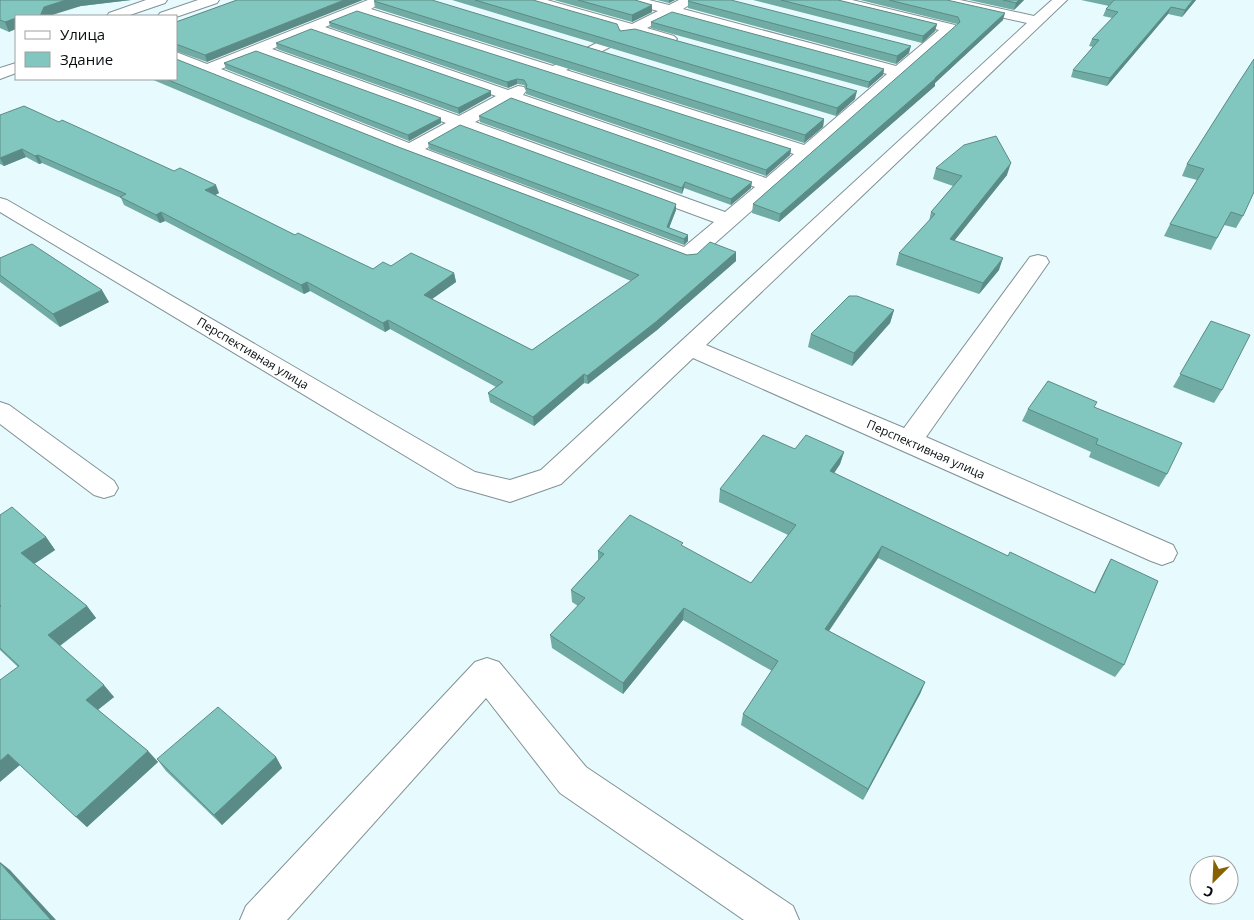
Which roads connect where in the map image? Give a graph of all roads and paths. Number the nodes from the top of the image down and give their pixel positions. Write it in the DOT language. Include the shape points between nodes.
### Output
graph roads {
  1 [pos="160,0"];
  2 [pos="212,0"];
  3 [pos="379,0"];
  4 [pos="531,0"];
  5 [pos="633,0"];
  6 [pos="690,0"];
  7 [pos="834,0"];
  8 [pos="942,0"];
  9 [pos="1060,0"];
  10 [pos="358,9"];
  11 [pos="671,10"];
  12 [pos="117,15"];
  13 [pos="168,15"];
  14 [pos="1036,21"];
  15 [pos="311,27"];
  16 [pos="633,29"];
  17 [pos="681,42"];
  18 [pos="574,43"];
  19 [pos="906,45"];
  20 [pos="258,48"];
  21 [pos="593,49"];
  22 [pos="924,50"];
  23 [pos="612,55"];
  24 [pos="178,58"];
  25 [pos="15,68"];
  26 [pos="208,69"];
  27 [pos="553,71"];
  28 [pos="899,72"];
  29 [pos="0,74"];
  30 [pos="852,91"];
  31 [pos="509,96"];
  32 [pos="871,96"];
  33 [pos="820,118"];
  34 [pos="461,122"];
  35 [pos="839,124"];
  36 [pos="410,150"];
  37 [pos="806,152"];
  38 [pos="768,185"];
  39 [pos="0,204"];
  40 [pos="728,220"];
  41 [pos="1038,262"];
  42 [pos="689,347"];
  43 [pos="0,411"];
  44 [pos="909,441"];
  45 [pos="104,488"];
  46 [pos="1162,553"];
  47 [pos="260,920"];
  48 [pos="779,920"];
  1 -- 12 [label="street"];
  2 -- 13 [label="street"];
  3 -- 10 [label="street"];
  4 -- 16 [label="street"];
  5 -- 11 [label="street"];
  6 -- 11 [label="street"];
  7 -- 22 [label="street" via="950,28"];
  8 -- 14 [label="street"];
  9 -- 14 [label="street"];
  10 -- 15 [label="street"];
  10 -- 27 [label="street"];
  11 -- 16 [label="street"];
  11 -- 28 [label="street"];
  14 -- 42 [label="street"];
  15 -- 20 [label="street"];
  15 -- 31 [label="street"];
  16 -- 17 [label="street"];
  16 -- 21 [label="street"];
  18 -- 21 [label="street"];
  19 -- 22 [label="street"];
  20 -- 26 [label="street"];
  20 -- 34 [label="street"];
  21 -- 23 [label="street"];
  21 -- 27 [label="street"];
  22 -- 28 [label="street"];
  24 -- 26 [label="street"];
  25 -- 29 [label="street"];
  26 -- 36 [label="street"];
  27 -- 31 [label="street"];
  27 -- 37 [label="street"];
  28 -- 32 [label="street"];
  30 -- 32 [label="street"];
  31 -- 34 [label="street"];
  31 -- 38 [label="street"];
  32 -- 35 [label="street"];
  33 -- 35 [label="street"];
  34 -- 36 [label="street"];
  34 -- 40 [label="street"];
  35 -- 37 [label="street"];
  36 -- 40 [label="street" via="687,256"];
  37 -- 38 [label="street"];
  38 -- 40 [label="street"];
  39 -- 42 [label="street, Перспективная улица" via="467,480 510,491 551,477"];
  41 -- 44 [label="street"];
  42 -- 44 [label="street, Перспективная улица"];
  43 -- 45 [label="street"];
  44 -- 46 [label="street, Перспективная улица"];
  47 -- 48 [label="street" via="487,673 573,780"];
}
